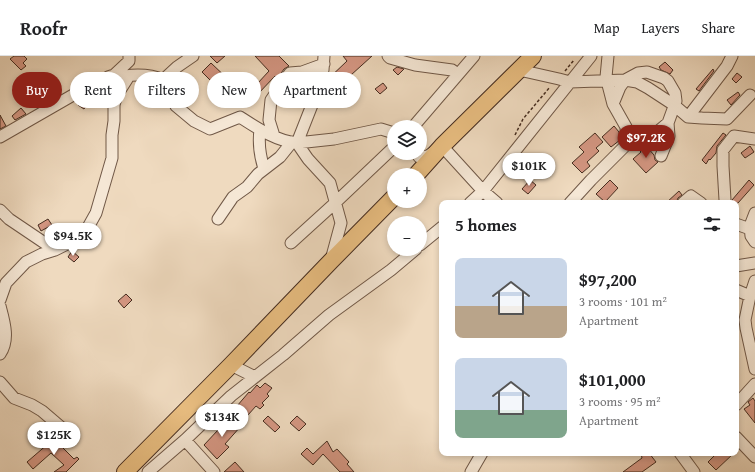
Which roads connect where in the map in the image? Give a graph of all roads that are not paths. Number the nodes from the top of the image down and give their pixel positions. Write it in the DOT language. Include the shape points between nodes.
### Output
graph roads {
  1 [pos="129,56"];
  2 [pos="193,56"];
  3 [pos="388,56"];
  4 [pos="474,56"];
  5 [pos="533,56"];
  6 [pos="591,56"];
  7 [pos="608,56"];
  8 [pos="732,56"];
  9 [pos="324,60"];
  10 [pos="519,70"];
  11 [pos="117,72"];
  12 [pos="172,72"];
  13 [pos="458,74"];
  14 [pos="126,76"];
  15 [pos="129,76"];
  16 [pos="134,76"];
  17 [pos="625,80"];
  18 [pos="608,81"];
  19 [pos="570,82"];
  20 [pos="750,95"];
  21 [pos="70,97"];
  22 [pos="613,104"];
  23 [pos="674,106"];
  24 [pos="178,108"];
  25 [pos="688,116"];
  26 [pos="419,120"];
  27 [pos="668,123"];
  28 [pos="260,130"];
  29 [pos="387,130"];
  30 [pos="274,136"];
  31 [pos="0,137"];
  32 [pos="755,139"];
  33 [pos="295,143"];
  34 [pos="627,144"];
  35 [pos="442,146"];
  36 [pos="387,154"];
  37 [pos="427,156"];
  38 [pos="661,156"];
  39 [pos="422,168"];
  40 [pos="264,169"];
  41 [pos="483,191"];
  42 [pos="473,200"];
  43 [pos="493,200"];
  44 [pos="573,200"];
  45 [pos="686,200"];
  46 [pos="696,200"];
  47 [pos="725,200"];
  48 [pos="335,203"];
  49 [pos="387,204"];
  50 [pos="0,210"];
  51 [pos="755,214"];
  52 [pos="218,219"];
  53 [pos="739,225"];
  54 [pos="750,229"];
  55 [pos="439,230"];
  56 [pos="427,240"];
  57 [pos="755,242"];
  58 [pos="291,243"];
  59 [pos="55,250"];
  60 [pos="408,256"];
  61 [pos="331,261"];
  62 [pos="755,263"];
  63 [pos="739,266"];
  64 [pos="755,281"];
  65 [pos="739,292"];
  66 [pos="752,299"];
  67 [pos="0,300"];
  68 [pos="0,306"];
  69 [pos="0,354"];
  70 [pos="231,365"];
  71 [pos="755,369"];
  72 [pos="255,376"];
  73 [pos="0,382"];
  74 [pos="755,384"];
  75 [pos="739,402"];
  76 [pos="63,429"];
  77 [pos="185,440"];
  78 [pos="739,440"];
  79 [pos="480,456"];
  80 [pos="682,456"];
  81 [pos="755,457"];
  82 [pos="126,472"];
  83 [pos="148,472"];
  84 [pos="214,472"];
  85 [pos="471,472"];
  86 [pos="694,472"];
  1 -- 11 [label="street" via="129,61"];
  2 -- 12 [label="street"];
  3 -- 13 [label="street" via="415,65 452,70"];
  4 -- 13 [label="street"];
  5 -- 10 [label="highway"];
  6 -- 19 [label="street"];
  7 -- 18 [label="street"];
  8 -- 25 [label="street"];
  9 -- 30 [label="street" via="302,72 290,73 271,100 269,120"];
  9 -- 33 [label="street" via="323,70 307,90 312,105"];
  10 -- 19 [label="street"];
  10 -- 35 [label="highway"];
  13 -- 26 [label="street"];
  14 -- 15 [label="street"];
  15 -- 16 [label="street"];
  15 -- 59 [label="street" via="114,105 112,158 96,213 79,238"];
  17 -- 18 [label="street"];
  17 -- 22 [label="street"];
  17 -- 23 [label="street" via="637,82"];
  17 -- 23 [label="street" via="642,72 664,78 676,95"];
  18 -- 19 [label="street"];
  18 -- 22 [label="street"];
  19 -- 41 [label="street"];
  20 -- 25 [label="street" via="727,119"];
  21 -- 31 [label="street"];
  22 -- 34 [label="street" via="626,127"];
  23 -- 25 [label="street"];
  23 -- 27 [label="street"];
  24 -- 28 [label="street" via="194,121 210,129 240,117"];
  27 -- 34 [label="street" via="649,139"];
  27 -- 38 [label="street" via="669,136"];
  28 -- 30 [label="street"];
  28 -- 40 [label="street" via="259,148"];
  29 -- 33 [label="street" via="381,129"];
  30 -- 33 [label="street"];
  32 -- 47 [label="street" via="734,136 723,150"];
  33 -- 40 [label="street"];
  33 -- 48 [label="street" via="330,183"];
  34 -- 44 [label="street"];
  35 -- 37 [label="street"];
  35 -- 39 [label="highway"];
  35 -- 41 [label="street"];
  36 -- 48 [label="street"];
  40 -- 52 [label="street" via="233,197"];
  41 -- 42 [label="street"];
  41 -- 43 [label="street"];
  45 -- 46 [label="street" via="690,196"];
  48 -- 58 [label="street"];
  48 -- 61 [label="street" via="341,223"];
  49 -- 61 [label="highway"];
  50 -- 59 [label="street"];
  51 -- 54 [label="street"];
  53 -- 54 [label="street"];
  54 -- 57 [label="street" via="750,236"];
  55 -- 56 [label="street"];
  59 -- 67 [label="street" via="26,262 6,283"];
  60 -- 72 [label="street" via="329,315"];
  61 -- 70 [label="highway"];
  62 -- 63 [label="street"];
  64 -- 66 [label="street"];
  65 -- 66 [label="street"];
  66 -- 71 [label="street" via="745,323"];
  68 -- 69 [label="street" via="6,337"];
  70 -- 72 [label="street"];
  70 -- 82 [label="highway"];
  72 -- 77 [label="street"];
  73 -- 76 [label="street" via="14,398 42,411"];
  74 -- 75 [label="street"];
  77 -- 83 [label="street"];
  77 -- 84 [label="street"];
  78 -- 81 [label="street"];
  79 -- 85 [label="street"];
  80 -- 86 [label="street"];
}
